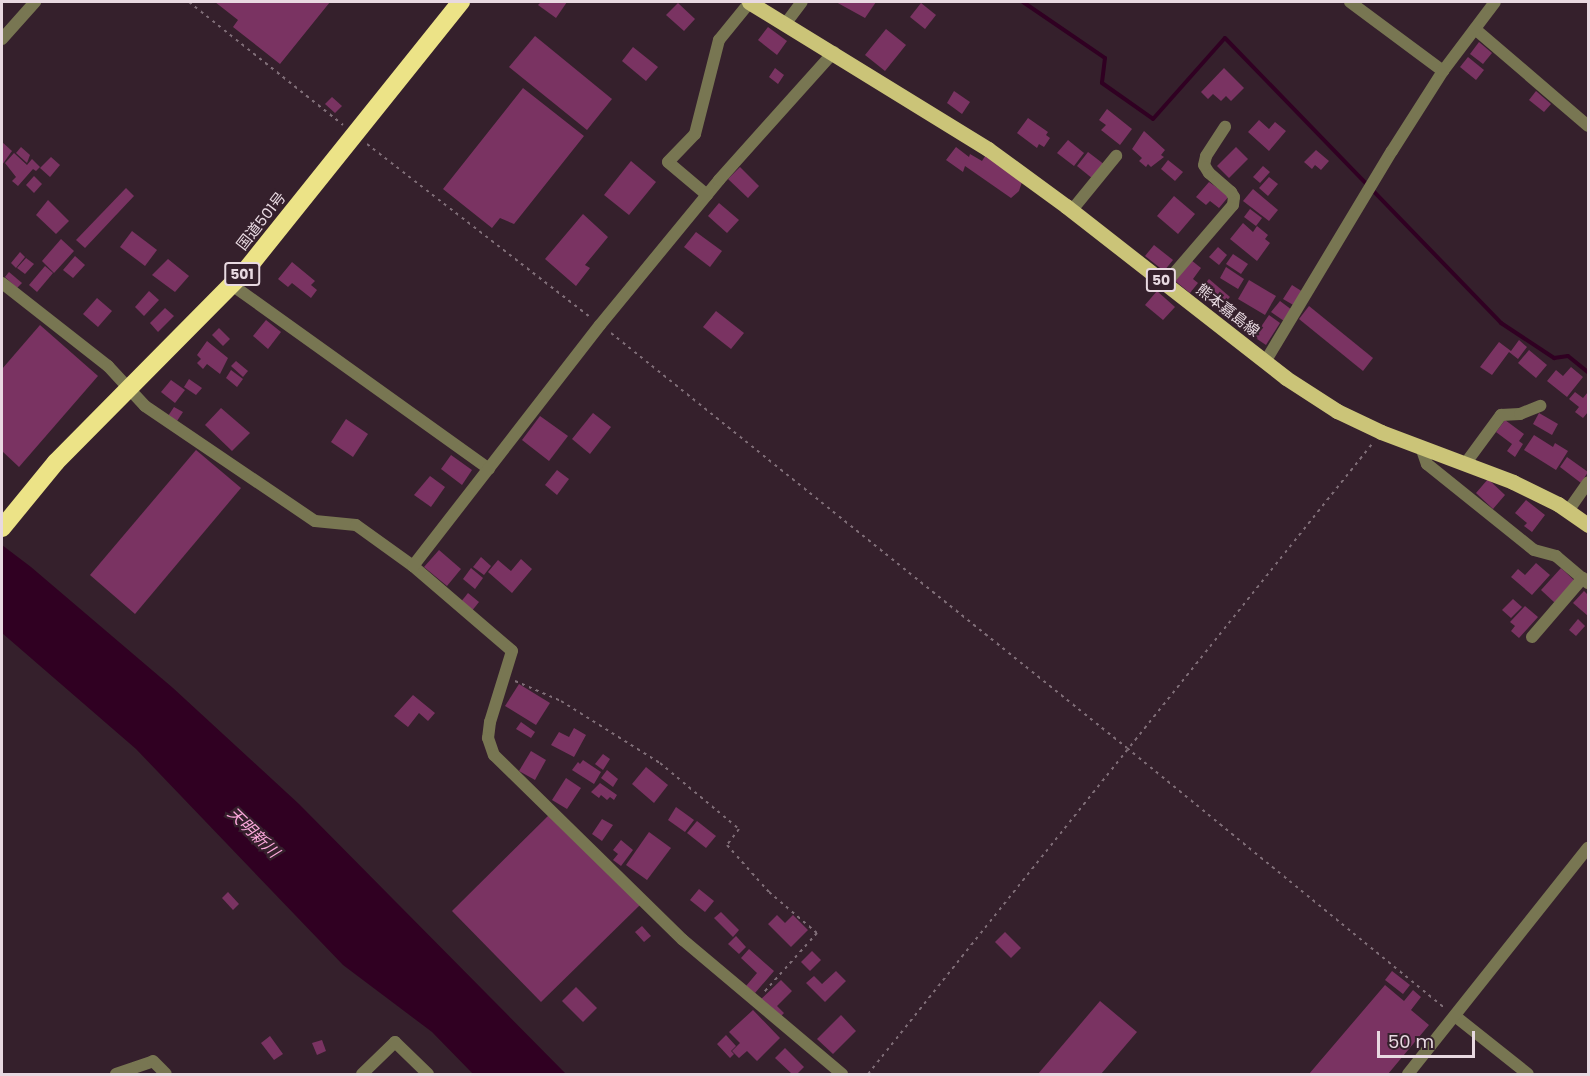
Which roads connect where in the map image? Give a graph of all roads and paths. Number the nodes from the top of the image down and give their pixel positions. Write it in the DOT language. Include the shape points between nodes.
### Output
graph roads {
  1 [pos="35,2"];
  2 [pos="189,2"];
  3 [pos="461,2"];
  4 [pos="749,2"];
  5 [pos="802,2"];
  6 [pos="1350,2"];
  7 [pos="1495,2"];
  8 [pos="786,23"];
  9 [pos="1475,29"];
  10 [pos="2,39"];
  11 [pos="834,52"];
  12 [pos="1443,71"];
  13 [pos="1588,126"];
  14 [pos="1225,127"];
  15 [pos="353,134"];
  16 [pos="1116,156"];
  17 [pos="707,195"];
  18 [pos="1071,210"];
  19 [pos="2,283"];
  20 [pos="1165,284"];
  21 [pos="232,285"];
  22 [pos="600,325"];
  23 [pos="1265,362"];
  24 [pos="129,388"];
  25 [pos="1540,406"];
  26 [pos="1382,432"];
  27 [pos="1421,447"];
  28 [pos="1465,464"];
  29 [pos="489,469"];
  30 [pos="1588,482"];
  31 [pos="1568,511"];
  32 [pos="1588,525"];
  33 [pos="2,528"];
  34 [pos="413,566"];
  35 [pos="1586,581"];
  36 [pos="1532,637"];
  37 [pos="504,676"];
  38 [pos="1127,748"];
  39 [pos="1588,848"];
  40 [pos="755,1002"];
  41 [pos="1455,1016"];
  42 [pos="116,1074"];
  43 [pos="166,1074"];
  44 [pos="362,1074"];
  45 [pos="428,1074"];
  46 [pos="842,1074"];
  47 [pos="868,1074"];
  48 [pos="1408,1074"];
  49 [pos="1528,1074"];
  1 -- 10 [label="street"];
  2 -- 15 [label="path"];
  3 -- 15 [label="highway, 国道501号 / 501"];
  4 -- 8 [label="main road, 熊本嘉島線 / 50"];
  4 -- 17 [label="street" via="719,40 694,134 668,162"];
  5 -- 8 [label="street"];
  6 -- 12 [label="street"];
  7 -- 9 [label="street"];
  8 -- 11 [label="main road, 熊本嘉島線 / 50"];
  9 -- 12 [label="street"];
  9 -- 13 [label="street"];
  11 -- 17 [label="street"];
  11 -- 18 [label="main road, 熊本嘉島線 / 50" via="988,150"];
  12 -- 23 [label="street"];
  14 -- 20 [label="street" via="1204,165 1234,196 1233,205"];
  15 -- 21 [label="highway, 国道501号 / 501"];
  15 -- 22 [label="path"];
  16 -- 18 [label="street"];
  17 -- 22 [label="street"];
  18 -- 20 [label="main road, 熊本嘉島線 / 50"];
  19 -- 24 [label="street" via="108,366"];
  20 -- 23 [label="main road, 熊本嘉島線 / 50"];
  21 -- 24 [label="highway, 国道501号 / 501"];
  21 -- 29 [label="street"];
  22 -- 29 [label="street"];
  22 -- 38 [label="path"];
  23 -- 26 [label="main road, 熊本嘉島線 / 50" via="1337,411"];
  24 -- 33 [label="highway, 国道501号 / 501" via="56,462"];
  24 -- 34 [label="street" via="145,406 315,521 356,525"];
  25 -- 28 [label="street" via="1520,414 1501,415"];
  26 -- 27 [label="main road, 熊本嘉島線 / 50"];
  26 -- 38 [label="path"];
  27 -- 28 [label="main road, 熊本嘉島線 / 50"];
  27 -- 35 [label="street" via="1427,464 1534,550 1556,556"];
  28 -- 31 [label="main road, 熊本嘉島線 / 50" via="1513,482"];
  29 -- 34 [label="street"];
  30 -- 31 [label="street"];
  31 -- 32 [label="main road, 熊本嘉島線 / 50"];
  34 -- 37 [label="street" via="512,651"];
  35 -- 36 [label="street"];
  37 -- 40 [label="street" via="489,722 488,738 494,755 683,940"];
  37 -- 40 [label="path" via="561,701 660,763 739,829 727,845 770,892 817,933"];
  38 -- 41 [label="path"];
  38 -- 47 [label="path"];
  39 -- 41 [label="street"];
  40 -- 46 [label="street"];
  41 -- 48 [label="street"];
  41 -- 49 [label="street"];
  42 -- 43 [label="street" via="153,1061"];
  44 -- 45 [label="street" via="395,1042"];
}
